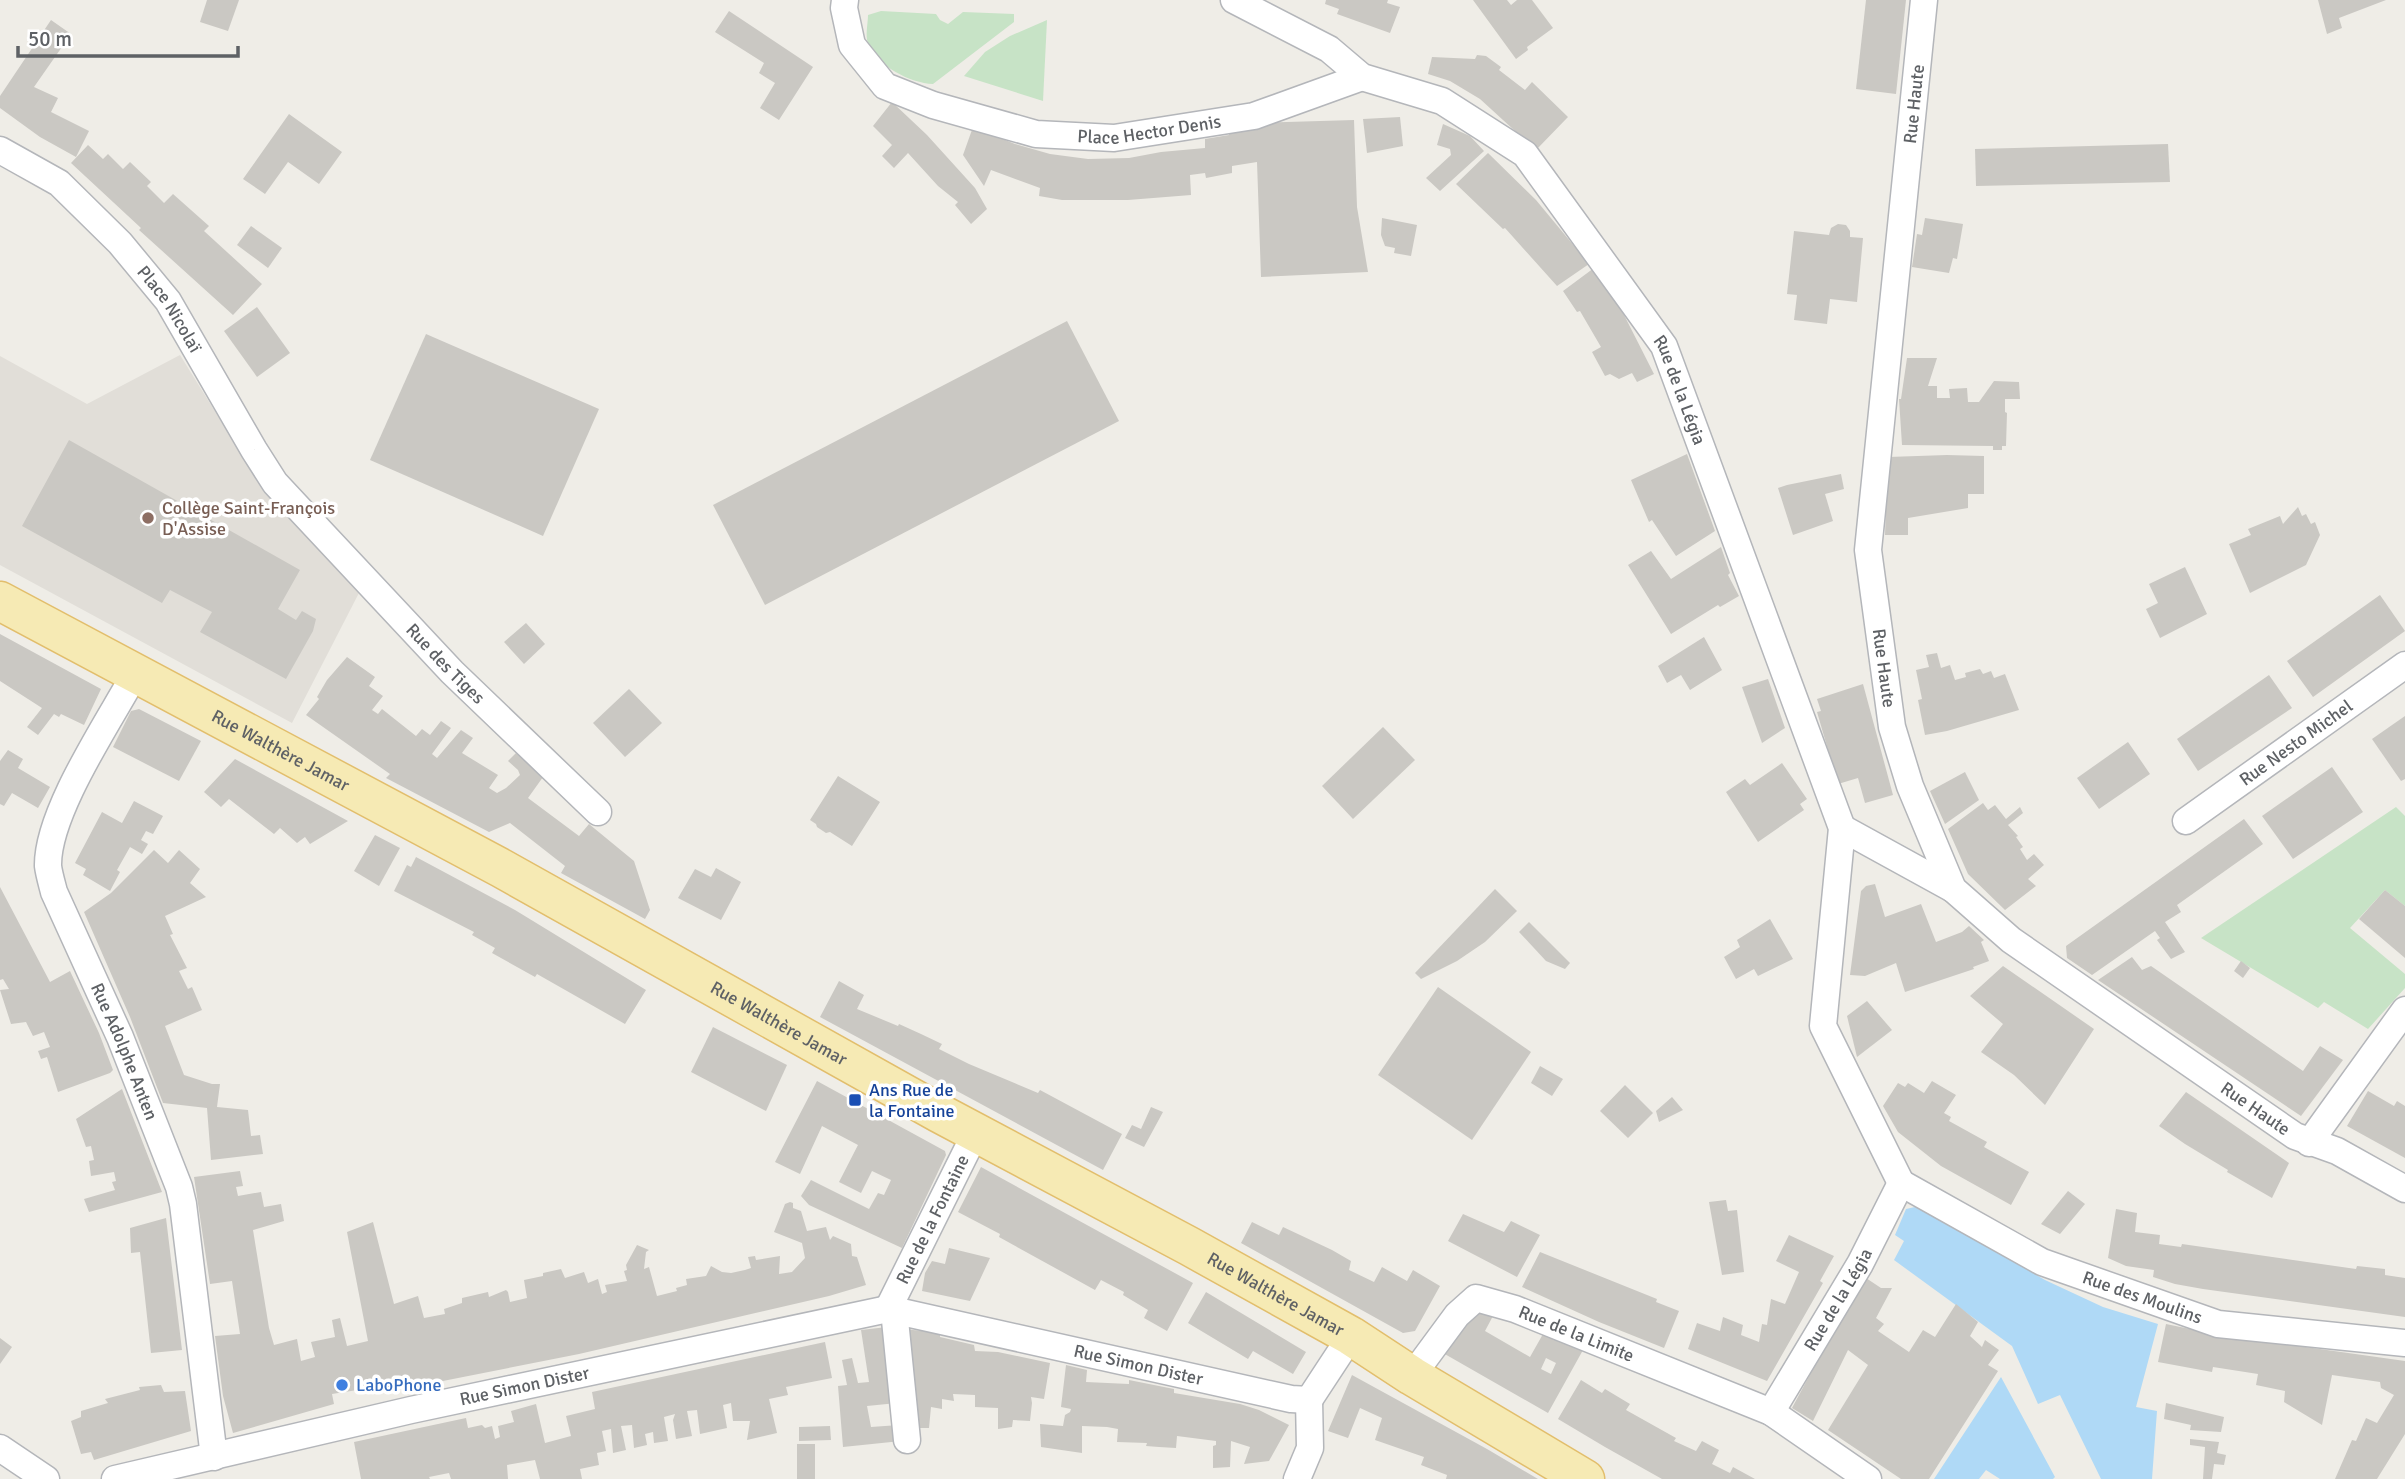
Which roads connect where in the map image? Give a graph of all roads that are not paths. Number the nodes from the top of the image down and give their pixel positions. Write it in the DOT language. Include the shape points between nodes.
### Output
graph roads {
  1 [pos="845,0"];
  2 [pos="1234,0"];
  3 [pos="1924,0"];
  4 [pos="1362,77"];
  5 [pos="0,150"];
  6 [pos="298,509"];
  7 [pos="0,601"];
  8 [pos="2405,665"];
  9 [pos="136,672"];
  10 [pos="598,812"];
  11 [pos="2186,821"];
  12 [pos="1842,828"];
  13 [pos="1953,889"];
  14 [pos="2405,1010"];
  15 [pos="976,1132"];
  16 [pos="2309,1143"];
  17 [pos="1901,1183"];
  18 [pos="2405,1189"];
  19 [pos="891,1309"];
  20 [pos="1351,1336"];
  21 [pos="2405,1343"];
  22 [pos="1412,1376"];
  23 [pos="1309,1400"];
  24 [pos="1772,1412"];
  25 [pos="906,1440"];
  26 [pos="0,1448"];
  27 [pos="214,1457"];
  28 [pos="46,1479"];
  29 [pos="115,1479"];
  30 [pos="1297,1479"];
  31 [pos="1585,1479"];
  32 [pos="1868,1479"];
  1 -- 4 [label="street, Place Hector Denis" via="852,46 885,86 1036,135 1114,138 1254,116"];
  2 -- 4 [label="street" via="1329,49"];
  3 -- 13 [label="street, Rue Haute" via="1868,550 1892,727 1909,786"];
  4 -- 12 [label="street, Rue de la Légia" via="1442,101 1525,154 1664,346"];
  5 -- 6 [label="street, Place Nicolaï" via="59,183 120,243 168,301 254,450"];
  6 -- 10 [label="street, Rue des Tiges" via="470,690"];
  7 -- 9 [label="main road, Rue Walthère Jamar"];
  8 -- 11 [label="street, Rue Nesto Michel"];
  9 -- 15 [label="main road, Rue Walthère Jamar" via="502,867"];
  9 -- 27 [label="street, Rue Adolphe Anten" via="57,822 48,867 54,892 120,1037 179,1187"];
  12 -- 13 [label="street"];
  12 -- 17 [label="street" via="1823,1026"];
  13 -- 16 [label="street, Rue Haute" via="2011,940"];
  14 -- 16 [label="street, Rue Haute"];
  15 -- 19 [label="street, Rue de la Fontaine"];
  15 -- 20 [label="main road, Rue Walthère Jamar"];
  16 -- 18 [label="street, Rue Haute" via="2337,1151"];
  17 -- 21 [label="street, Rue des Moulins" via="2042,1262 2218,1324"];
  17 -- 24 [label="street, Rue de la Légia" via="1860,1264"];
  19 -- 23 [label="street, Rue Simon Dister"];
  19 -- 25 [label="street"];
  19 -- 27 [label="street, Rue Simon Dister" via="411,1410"];
  20 -- 22 [label="main road, Rue Walthère Jamar"];
  20 -- 23 [label="street"];
  22 -- 24 [label="street, Rue de la Limite" via="1475,1298 1515,1309"];
  22 -- 31 [label="main road, Rue Walthère Jamar"];
  23 -- 30 [label="street" via="1310,1448"];
  24 -- 32 [label="street"];
  26 -- 28 [label="street"];
  27 -- 29 [label="street, Rue Simon Dister"];
}
